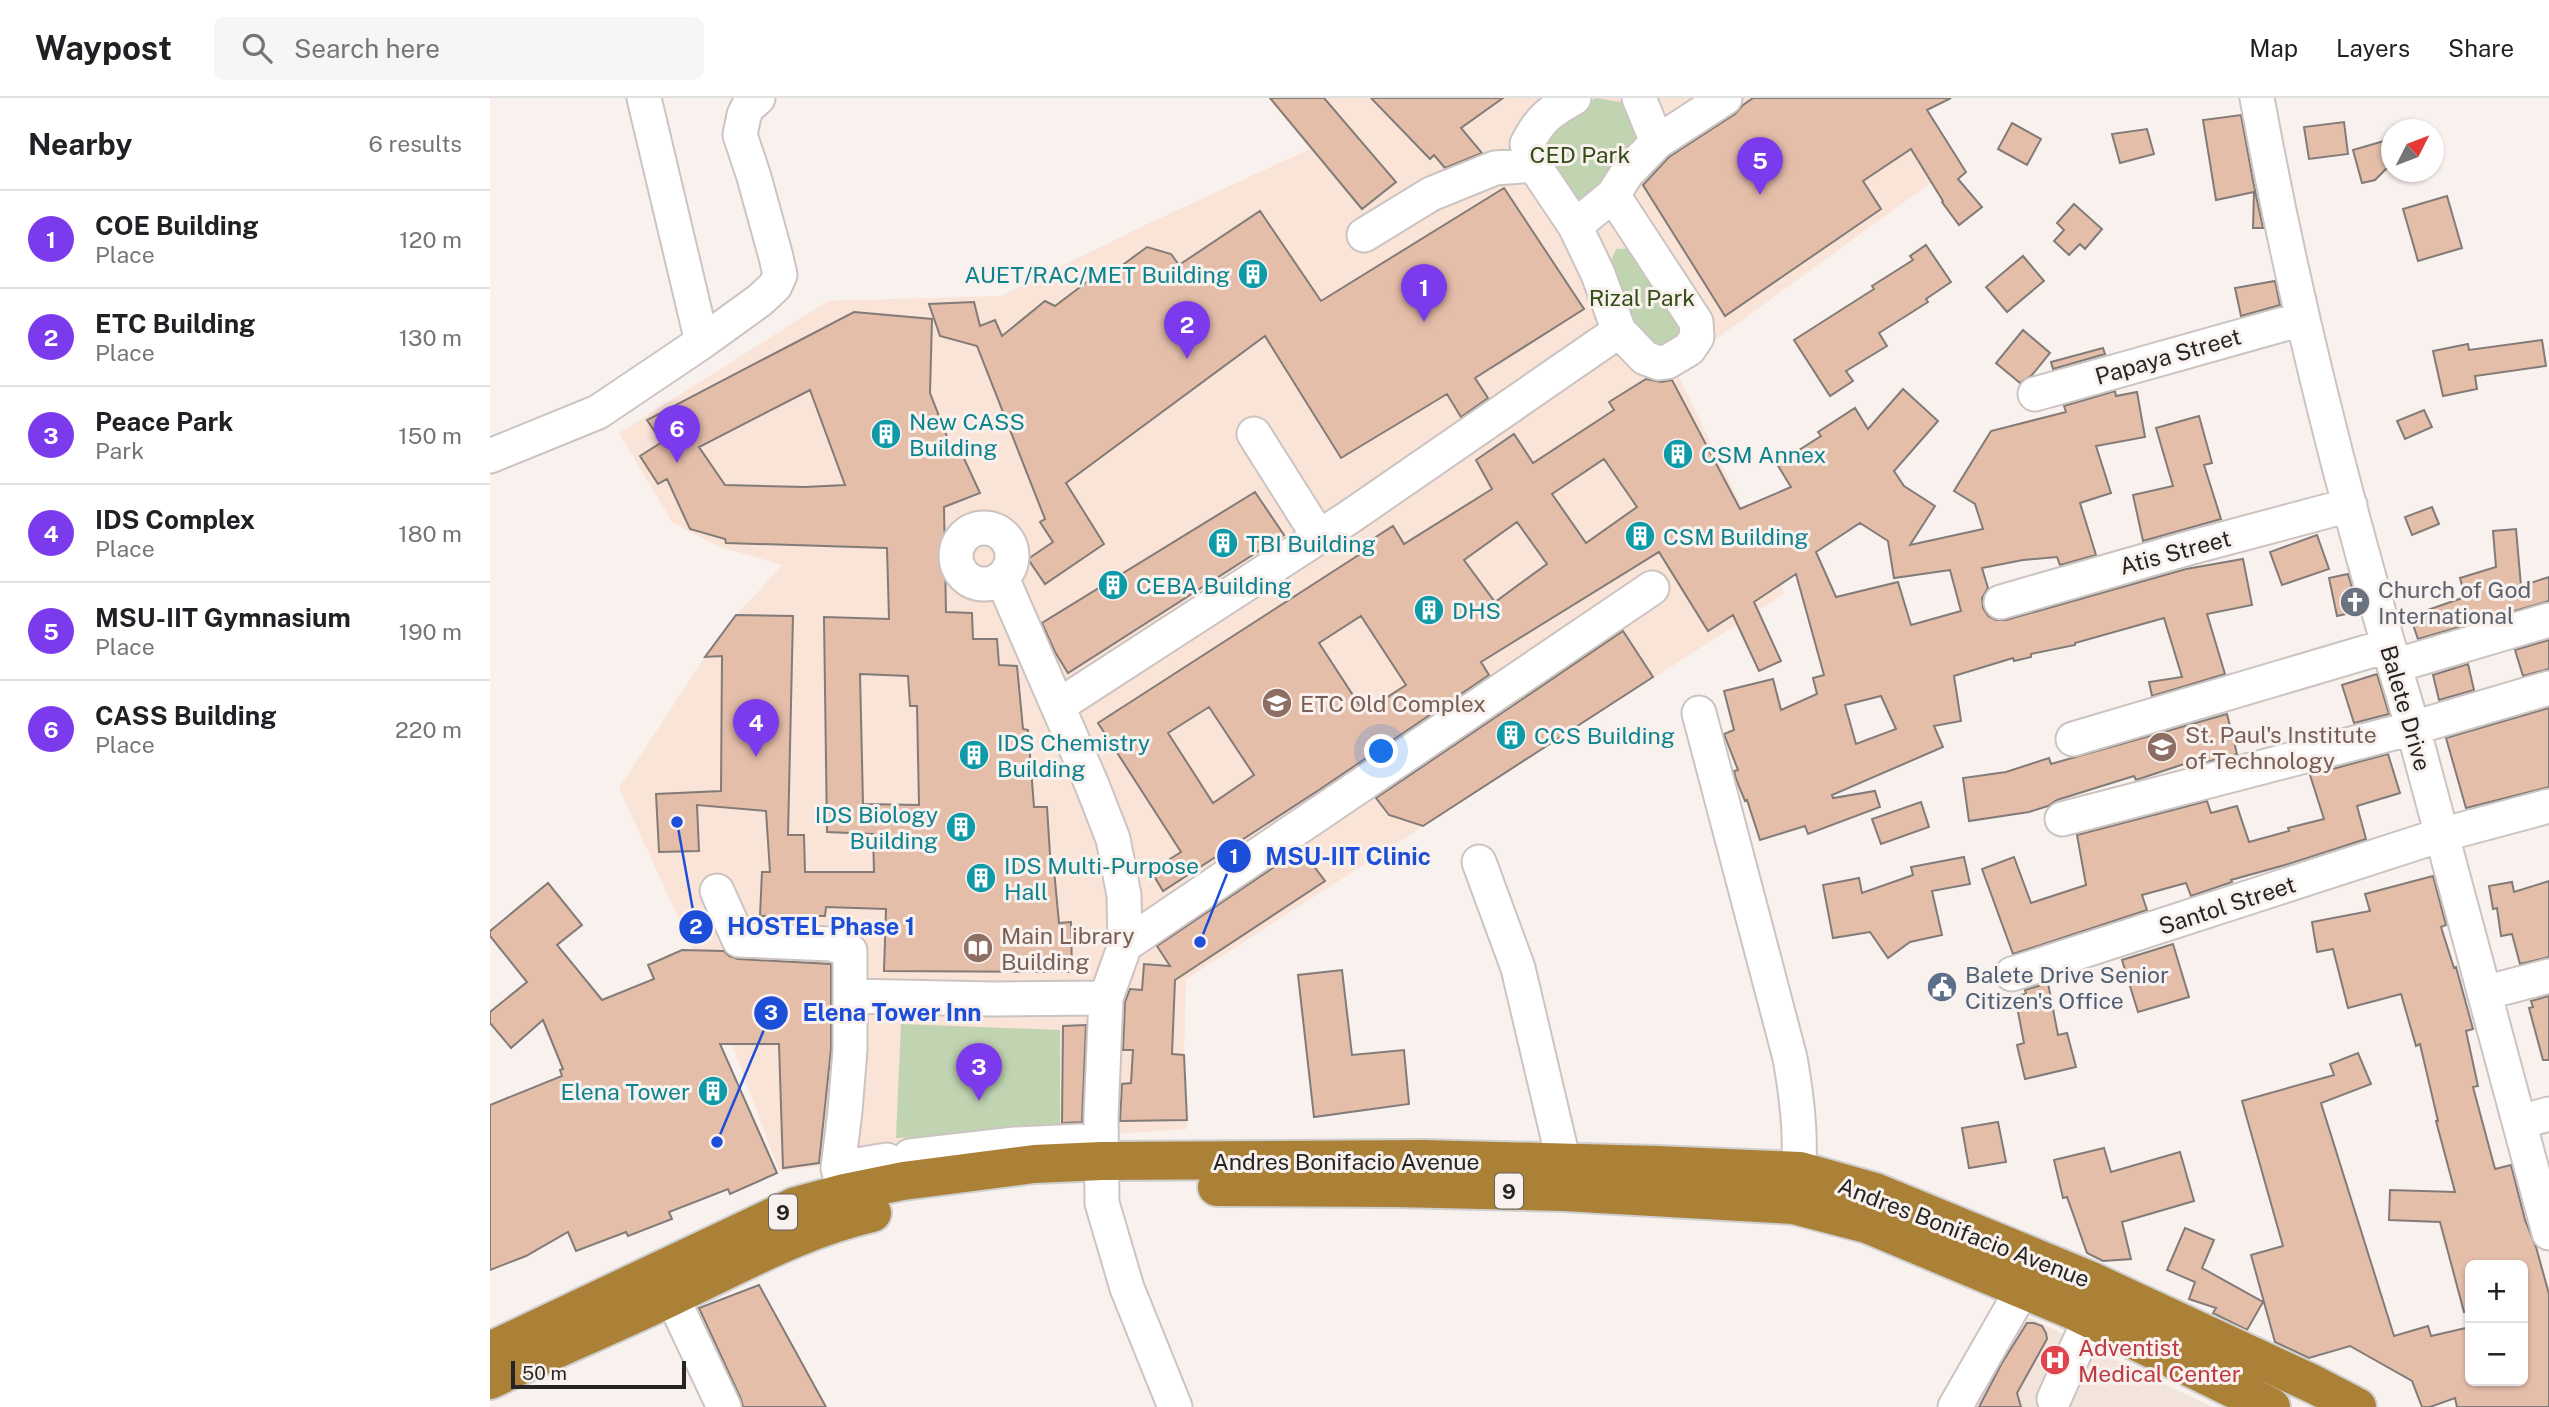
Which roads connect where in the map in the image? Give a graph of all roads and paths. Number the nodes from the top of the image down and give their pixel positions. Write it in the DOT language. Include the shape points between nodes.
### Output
graph roads {
  1 [pos="644,98"];
  2 [pos="758,98"];
  3 [pos="1574,98"];
  4 [pos="1725,98"];
  5 [pos="2257,98"];
  6 [pos="1638,99"];
  7 [pos="1657,142"];
  8 [pos="1534,166"];
  9 [pos="1613,195"];
  10 [pos="1575,226"];
  11 [pos="1364,235"];
  12 [pos="2302,319"];
  13 [pos="1619,331"];
  14 [pos="702,342"];
  15 [pos="2035,394"];
  16 [pos="1254,434"];
  17 [pos="490,456"];
  18 [pos="2350,505"];
  19 [pos="1319,537"];
  20 [pos="1002,578"];
  21 [pos="1652,588"];
  22 [pos="2001,602"];
  23 [pos="2549,620"];
  24 [pos="2391,656"];
  25 [pos="2549,688"];
  26 [pos="1058,706"];
  27 [pos="1699,713"];
  28 [pos="2413,728"];
  29 [pos="2073,739"];
  30 [pos="2549,806"];
  31 [pos="2062,819"];
  32 [pos="2441,835"];
  33 [pos="1479,862"];
  34 [pos="717,891"];
  35 [pos="1125,945"];
  36 [pos="2012,974"];
  37 [pos="2549,976"];
  38 [pos="2484,993"];
  39 [pos="851,996"];
  40 [pos="1106,998"];
  41 [pos="2534,1118"];
  42 [pos="1095,1161"];
  43 [pos="1564,1163"];
  44 [pos="841,1180"];
  45 [pos="1797,1188"];
  46 [pos="2549,1233"];
  47 [pos="2022,1290"];
  48 [pos="672,1297"];
  49 [pos="2090,1318"];
  50 [pos="491,1371"];
  51 [pos="2060,1404"];
  52 [pos="724,1407"];
  53 [pos="1175,1407"];
  54 [pos="1955,1407"];
  55 [pos="2270,1407"];
  56 [pos="2357,1407"];
  1 -- 14 [label="street"];
  2 -- 14 [label="street" via="744,115 740,135 780,275 769,293"];
  3 -- 8 [label="street" via="1538,122 1527,144"];
  4 -- 7 [label="street"];
  5 -- 12 [label="street, Balete Drive"];
  6 -- 7 [label="street"];
  7 -- 9 [label="street"];
  8 -- 10 [label="street"];
  8 -- 11 [label="street" via="1494,168 1431,194"];
  9 -- 10 [label="street"];
  9 -- 13 [label="street" via="1696,323 1697,337 1680,357 1659,363 1645,358"];
  10 -- 13 [label="street"];
  12 -- 15 [label="street, Papaya Street"];
  12 -- 18 [label="street, Balete Drive"];
  13 -- 19 [label="street"];
  14 -- 17 [label="street" via="598,412"];
  16 -- 19 [label="street"];
  18 -- 22 [label="street, Atis Street"];
  18 -- 24 [label="street, Balete Drive"];
  19 -- 26 [label="street"];
  20 -- 26 [label="street"];
  21 -- 35 [label="street"];
  23 -- 24 [label="street"];
  24 -- 28 [label="street, Balete Drive"];
  24 -- 29 [label="street"];
  25 -- 28 [label="street"];
  26 -- 35 [label="street" via="1113,839 1124,895"];
  27 -- 45 [label="street" via="1790,1058 1798,1103"];
  28 -- 31 [label="street"];
  28 -- 32 [label="street, Balete Drive"];
  30 -- 32 [label="street, Santol Street"];
  32 -- 36 [label="street, Santol Street"];
  32 -- 38 [label="street, Balete Drive"];
  33 -- 43 [label="street" via="1518,968"];
  34 -- 39 [label="street" via="738,940 831,944 850,951"];
  35 -- 40 [label="street"];
  37 -- 38 [label="street"];
  38 -- 41 [label="street, Balete Drive"];
  39 -- 40 [label="street"];
  39 -- 44 [label="street"];
  40 -- 42 [label="street"];
  41 -- 46 [label="street, Balete Drive"];
  42 -- 43 [label="highway, Andres Bonifacio Avenue / 9"];
  42 -- 44 [label="highway, Andres Bonifacio Avenue / 9" via="903,1181"];
  42 -- 44 [label="street" via="1015,1144 899,1158"];
  42 -- 45 [label="highway, Andres Bonifacio Avenue / 9" via="1224,1187 1564,1192"];
  42 -- 48 [label="highway, Andres Bonifacio Avenue / 9" via="1022,1188 856,1216 795,1237"];
  42 -- 53 [label="street" via="1115,1249"];
  43 -- 45 [label="highway, Andres Bonifacio Avenue / 9" via="1657,1164"];
  44 -- 50 [label="highway, Andres Bonifacio Avenue / 9"];
  45 -- 47 [label="highway, Andres Bonifacio Avenue / 9" via="1867,1224"];
  45 -- 56 [label="highway, Andres Bonifacio Avenue / 9" via="1875,1192 2089,1280"];
  47 -- 49 [label="highway, Andres Bonifacio Avenue / 9"];
  47 -- 54 [label="street"];
  48 -- 50 [label="highway, Andres Bonifacio Avenue / 9"];
  48 -- 52 [label="street"];
  49 -- 51 [label="street"];
  49 -- 55 [label="highway, Andres Bonifacio Avenue / 9"];
}
